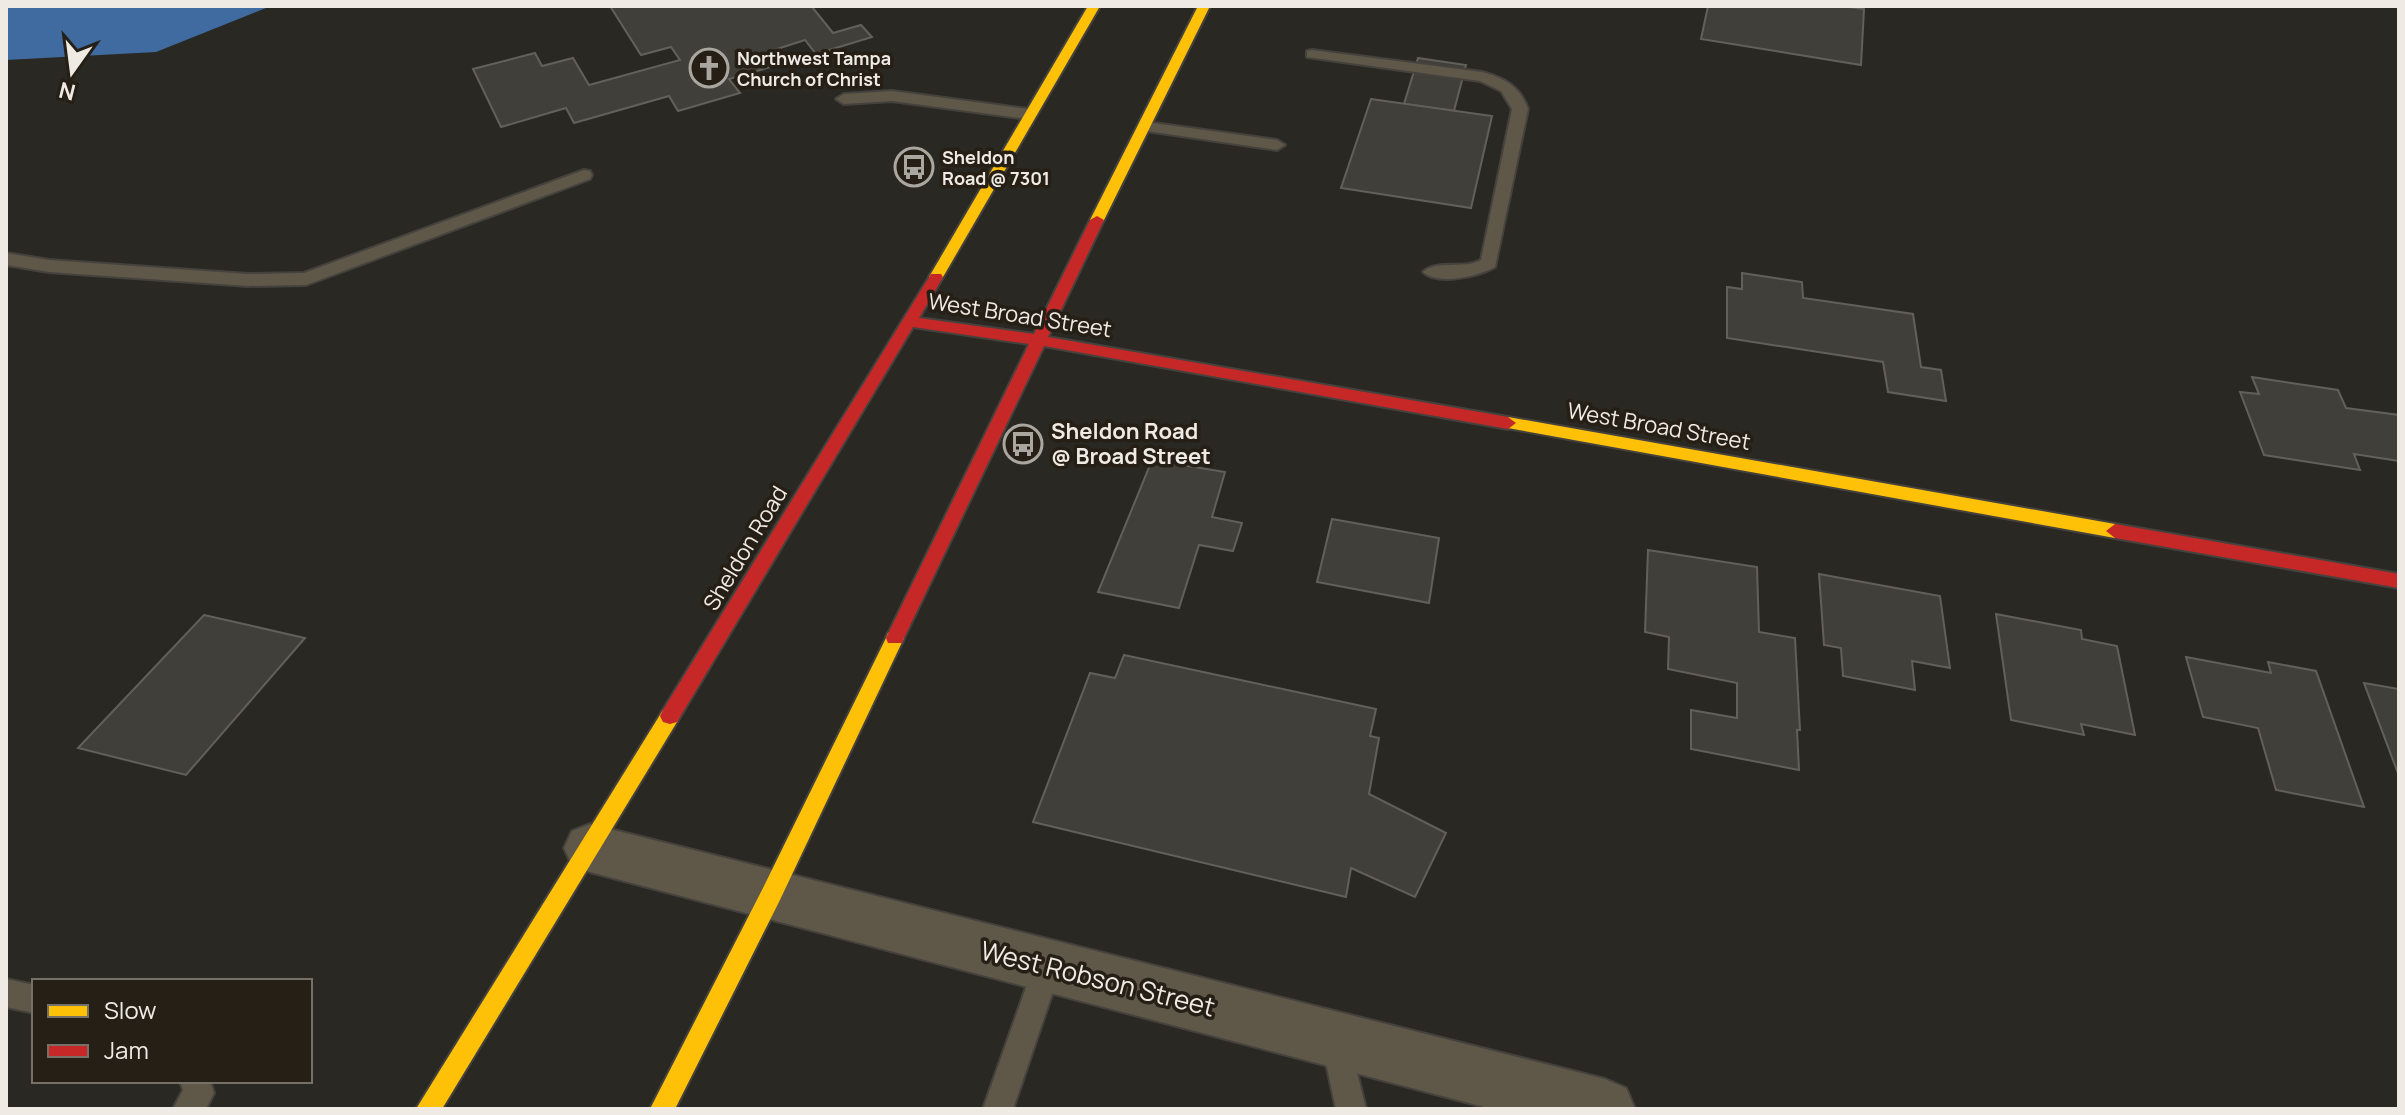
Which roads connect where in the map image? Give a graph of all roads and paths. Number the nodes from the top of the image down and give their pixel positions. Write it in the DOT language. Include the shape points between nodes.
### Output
graph roads {
  1 [pos="1094,6"];
  2 [pos="1204,6"];
  3 [pos="1312,54"];
  4 [pos="844,99"];
  5 [pos="1028,114"];
  6 [pos="1146,127"];
  7 [pos="1277,145"];
  8 [pos="584,175"];
  9 [pos="6,259"];
  10 [pos="1432,272"];
  11 [pos="910,322"];
  12 [pos="1038,340"];
  13 [pos="2399,581"];
  14 [pos="590,848"];
  15 [pos="771,895"];
  16 [pos="1048,965"];
  17 [pos="6,993"];
  18 [pos="32,999"];
  19 [pos="1334,1039"];
  20 [pos="196,1083"];
  21 [pos="188,1109"];
  22 [pos="428,1109"];
  23 [pos="662,1109"];
  24 [pos="998,1109"];
  25 [pos="1351,1109"];
  26 [pos="1605,1109"];
  1 -- 5 [label="main road, Sheldon Road"];
  2 -- 6 [label="main road"];
  3 -- 10 [label="lane" via="1482,77 1504,84 1516,97 1520,109 1489,263 1473,272"];
  4 -- 5 [label="lane" via="892,96"];
  5 -- 11 [label="main road, Sheldon Road"];
  6 -- 7 [label="lane"];
  6 -- 12 [label="main road"];
  8 -- 9 [label="lane" via="306,279 248,280"];
  11 -- 12 [label="main road, West Broad Street"];
  11 -- 14 [label="main road, Sheldon Road"];
  12 -- 13 [label="main road, West Broad Street"];
  12 -- 15 [label="main road"];
  14 -- 15 [label="street, West Robson Street"];
  14 -- 22 [label="main road, Sheldon Road"];
  15 -- 16 [label="street, West Robson Street"];
  15 -- 23 [label="main road"];
  16 -- 19 [label="street, West Robson Street"];
  16 -- 24 [label="lane"];
  17 -- 18 [label="lane"];
  19 -- 25 [label="lane"];
  19 -- 26 [label="street, West Robson Street"];
  20 -- 21 [label="lane" via="199,1093"];
}
